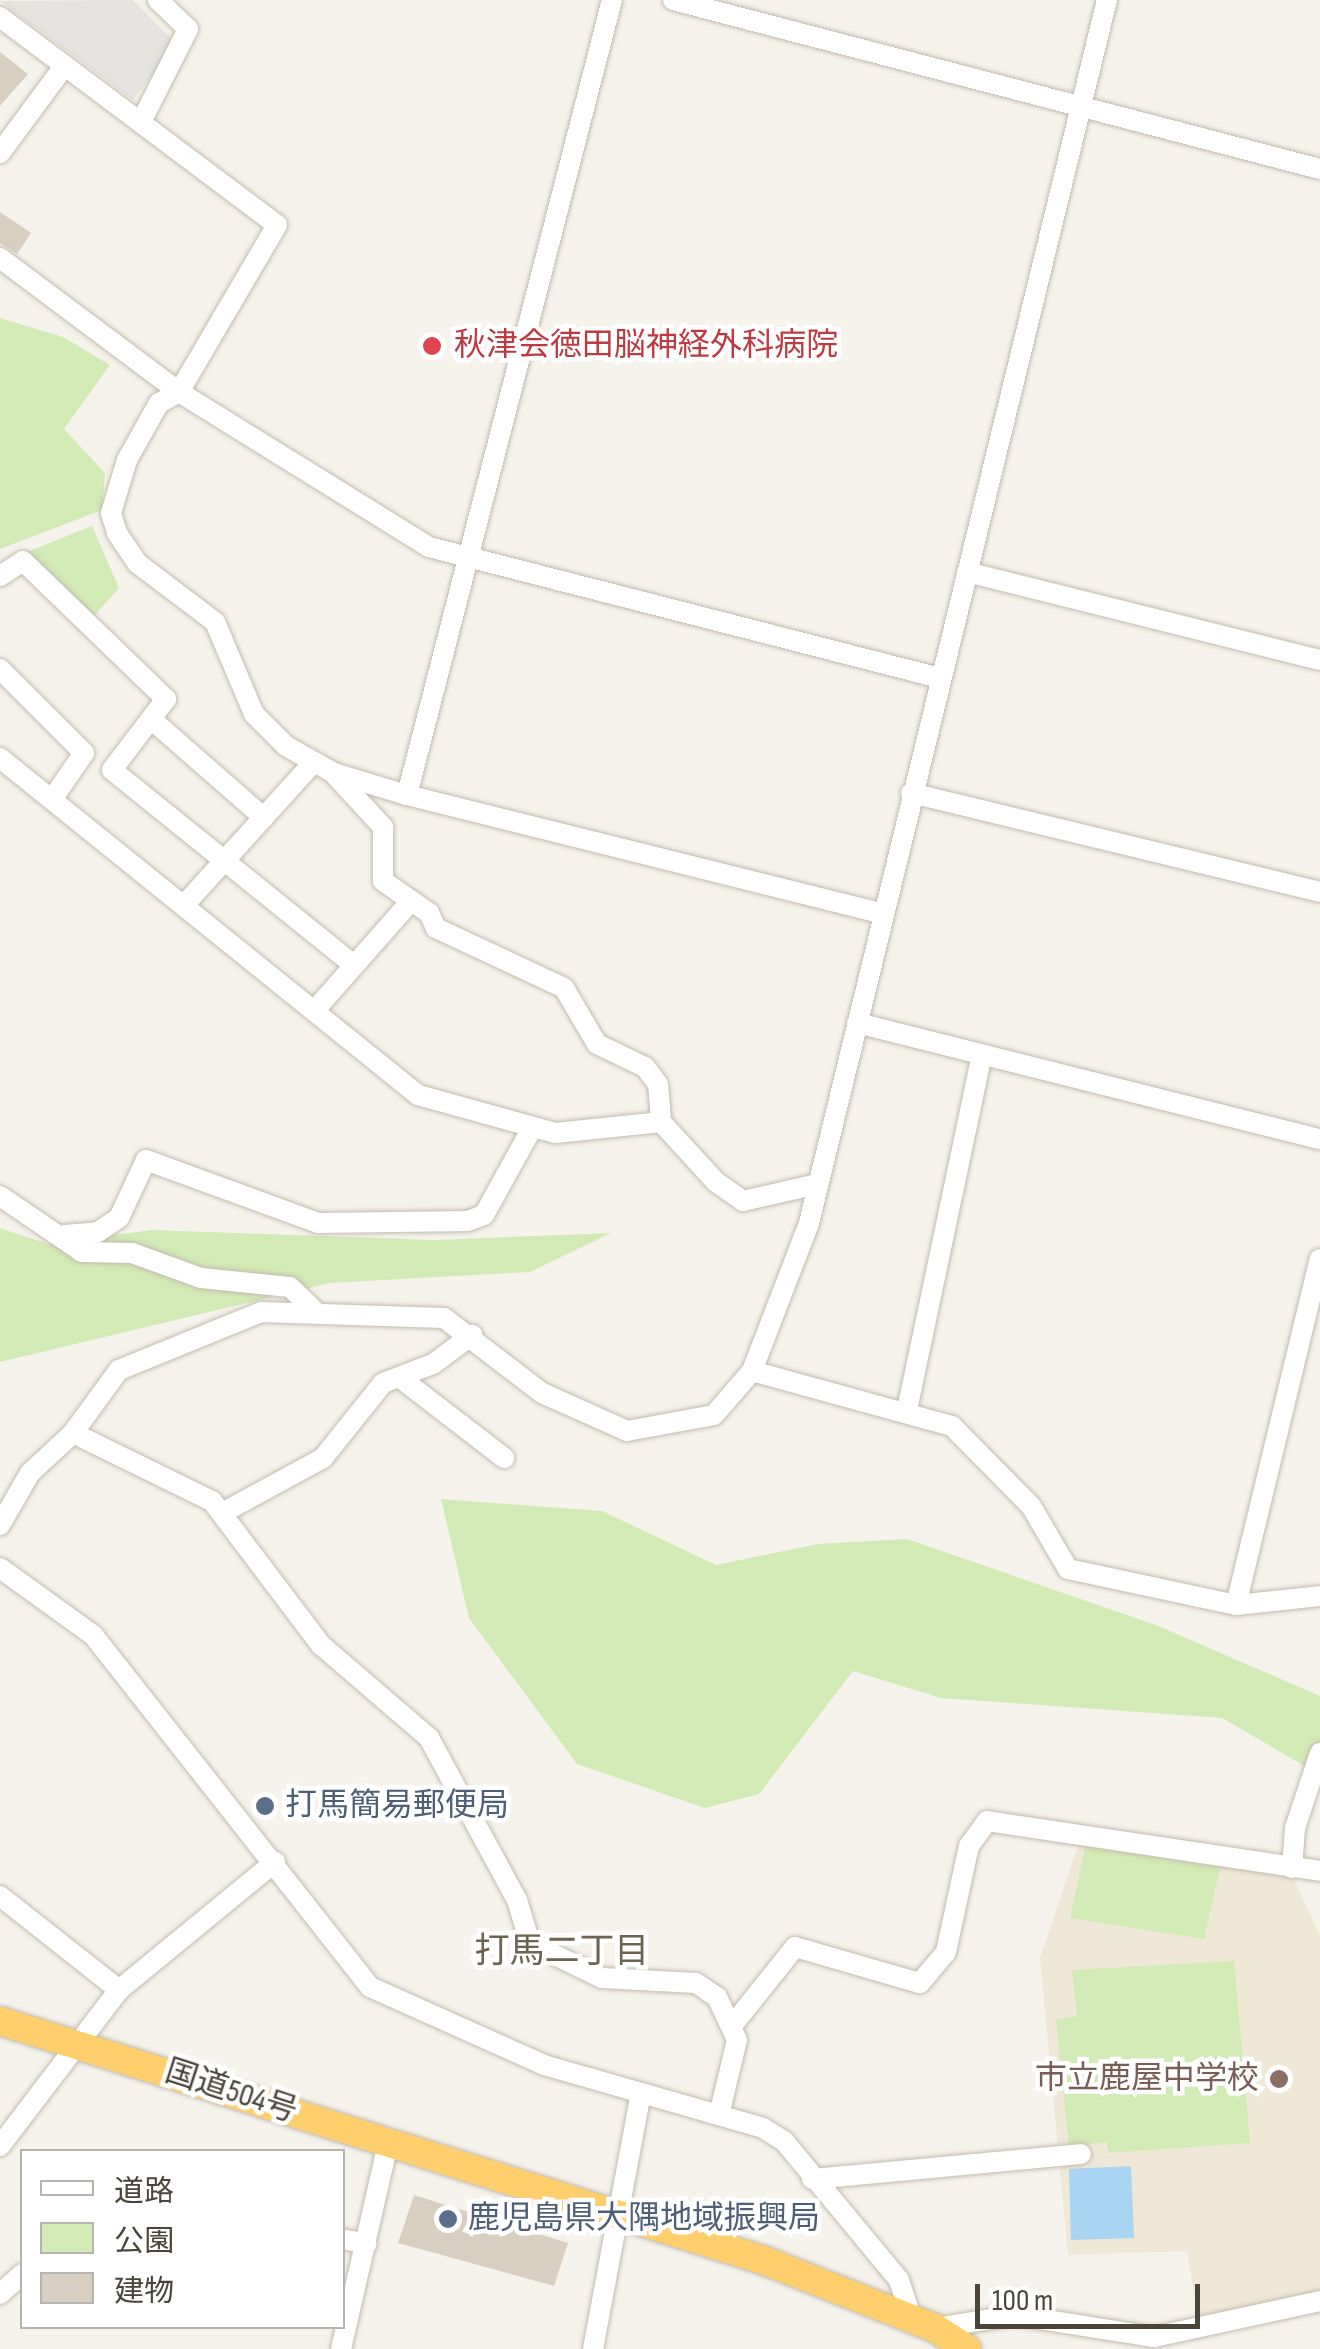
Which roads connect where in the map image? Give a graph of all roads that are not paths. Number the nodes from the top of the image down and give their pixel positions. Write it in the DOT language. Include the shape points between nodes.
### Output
graph roads {
  1 [pos="158,0"];
  2 [pos="612,0"];
  3 [pos="673,0"];
  4 [pos="1107,0"];
  5 [pos="0,17"];
  6 [pos="62,68"];
  7 [pos="1079,109"];
  8 [pos="142,120"];
  9 [pos="0,153"];
  10 [pos="1320,169"];
  11 [pos="0,258"];
  12 [pos="179,392"];
  13 [pos="470,556"];
  14 [pos="966,572"];
  15 [pos="0,576"];
  16 [pos="1320,660"];
  17 [pos="0,669"];
  18 [pos="940,678"];
  19 [pos="151,719"];
  20 [pos="0,758"];
  21 [pos="314,762"];
  22 [pos="334,773"];
  23 [pos="911,793"];
  24 [pos="407,795"];
  25 [pos="55,796"];
  26 [pos="264,818"];
  27 [pos="227,858"];
  28 [pos="1320,892"];
  29 [pos="412,901"];
  30 [pos="186,903"];
  31 [pos="882,913"];
  32 [pos="354,966"];
  33 [pos="315,1010"];
  34 [pos="856,1023"];
  35 [pos="982,1054"];
  36 [pos="660,1122"];
  37 [pos="531,1130"];
  38 [pos="1320,1139"];
  39 [pos="813,1185"];
  40 [pos="0,1196"];
  41 [pos="66,1235"];
  42 [pos="1320,1259"];
  43 [pos="314,1310"];
  44 [pos="472,1336"];
  45 [pos="752,1371"];
  46 [pos="399,1377"];
  47 [pos="906,1410"];
  48 [pos="73,1433"];
  49 [pos="504,1458"];
  50 [pos="224,1512"];
  51 [pos="0,1525"];
  52 [pos="0,1568"];
  53 [pos="1320,1596"];
  54 [pos="1236,1604"];
  55 [pos="1320,1754"];
  56 [pos="275,1862"];
  57 [pos="1292,1868"];
  58 [pos="1320,1871"];
  59 [pos="0,1896"];
  60 [pos="119,1990"];
  61 [pos="0,2021"];
  62 [pos="735,2022"];
  63 [pos="81,2046"];
  64 [pos="640,2093"];
  65 [pos="719,2115"];
  66 [pos="388,2143"];
  67 [pos="0,2146"];
  68 [pos="1081,2154"];
  69 [pos="812,2179"];
  70 [pos="618,2218"];
  71 [pos="345,2240"];
  72 [pos="367,2244"];
  73 [pos="20,2276"];
  74 [pos="0,2294"];
  75 [pos="348,2295"];
  76 [pos="1320,2301"];
  77 [pos="923,2323"];
  78 [pos="593,2349"];
  79 [pos="967,2349"];
  1 -- 8 [label="street" via="188,29"];
  2 -- 13 [label="street"];
  3 -- 7 [label="street"];
  4 -- 7 [label="street"];
  5 -- 6 [label="street"];
  6 -- 8 [label="street"];
  6 -- 9 [label="street"];
  7 -- 10 [label="street"];
  7 -- 14 [label="street"];
  8 -- 12 [label="street" via="277,225"];
  11 -- 12 [label="street"];
  12 -- 13 [label="street" via="398,534"];
  12 -- 21 [label="street" via="160,403 127,460 111,512 117,534 137,564 214,622 254,714"];
  13 -- 18 [label="street"];
  13 -- 24 [label="street"];
  14 -- 16 [label="street"];
  14 -- 18 [label="street"];
  15 -- 19 [label="street" via="23,561 38,575 166,699"];
  17 -- 25 [label="street" via="84,754"];
  18 -- 23 [label="street"];
  19 -- 26 [label="street"];
  19 -- 27 [label="street" via="112,770"];
  20 -- 25 [label="street"];
  21 -- 22 [label="street"];
  21 -- 26 [label="street"];
  22 -- 24 [label="street"];
  22 -- 29 [label="street" via="383,828 384,881"];
  23 -- 28 [label="street"];
  23 -- 31 [label="street"];
  24 -- 31 [label="street"];
  25 -- 30 [label="street"];
  26 -- 27 [label="street"];
  27 -- 30 [label="street"];
  27 -- 32 [label="street"];
  29 -- 32 [label="street"];
  29 -- 36 [label="street" via="436,928 564,988 596,1044 646,1067 658,1084"];
  30 -- 33 [label="street"];
  31 -- 34 [label="street"];
  32 -- 33 [label="street"];
  33 -- 37 [label="street" via="418,1095"];
  34 -- 35 [label="street"];
  34 -- 39 [label="street"];
  35 -- 38 [label="street"];
  35 -- 47 [label="street"];
  36 -- 37 [label="street"];
  36 -- 39 [label="street" via="743,1202"];
  37 -- 41 [label="street" via="484,1214 468,1221 318,1223 146,1160 118,1218 98,1232"];
  39 -- 45 [label="street" via="809,1223"];
  40 -- 41 [label="street"];
  41 -- 43 [label="street" via="82,1252 132,1253 201,1278 290,1287"];
  42 -- 54 [label="street"];
  43 -- 44 [label="street" via="429,1313"];
  43 -- 48 [label="street" via="226,1320 119,1370"];
  44 -- 45 [label="street" via="542,1392 627,1431 714,1415"];
  44 -- 46 [label="street"];
  45 -- 47 [label="street"];
  46 -- 49 [label="street"];
  46 -- 50 [label="street" via="383,1383 323,1458"];
  47 -- 54 [label="street" via="952,1426 982,1448 1031,1506 1068,1569"];
  48 -- 50 [label="street" via="153,1467"];
  48 -- 51 [label="street" via="30,1473"];
  50 -- 62 [label="street" via="321,1645 429,1738 517,1900 530,1943 602,1978 696,1983"];
  52 -- 56 [label="street" via="93,1635"];
  53 -- 54 [label="street"];
  55 -- 57 [label="street" via="1295,1828"];
  56 -- 60 [label="street"];
  56 -- 64 [label="street" via="370,1987 480,2040"];
  57 -- 58 [label="street"];
  57 -- 62 [label="street" via="987,1821 969,1846 946,1952 920,1984 795,1948"];
  59 -- 60 [label="street"];
  60 -- 63 [label="street"];
  61 -- 63 [label="highway, 国道504号"];
  62 -- 65 [label="street" via="734,2062"];
  63 -- 66 [label="highway, 国道504号"];
  63 -- 67 [label="street"];
  64 -- 65 [label="street"];
  64 -- 70 [label="street"];
  65 -- 69 [label="street" via="784,2141"];
  66 -- 70 [label="highway, 国道504号"];
  66 -- 72 [label="street"];
  68 -- 69 [label="street"];
  69 -- 77 [label="street" via="899,2280"];
  70 -- 77 [label="highway, 国道504号" via="763,2260"];
  70 -- 78 [label="street"];
  71 -- 72 [label="street"];
  72 -- 75 [label="street"];
  73 -- 74 [label="street"];
  76 -- 77 [label="street" via="1154,2338 1014,2315"];
  77 -- 79 [label="highway, 国道504号"];
}
